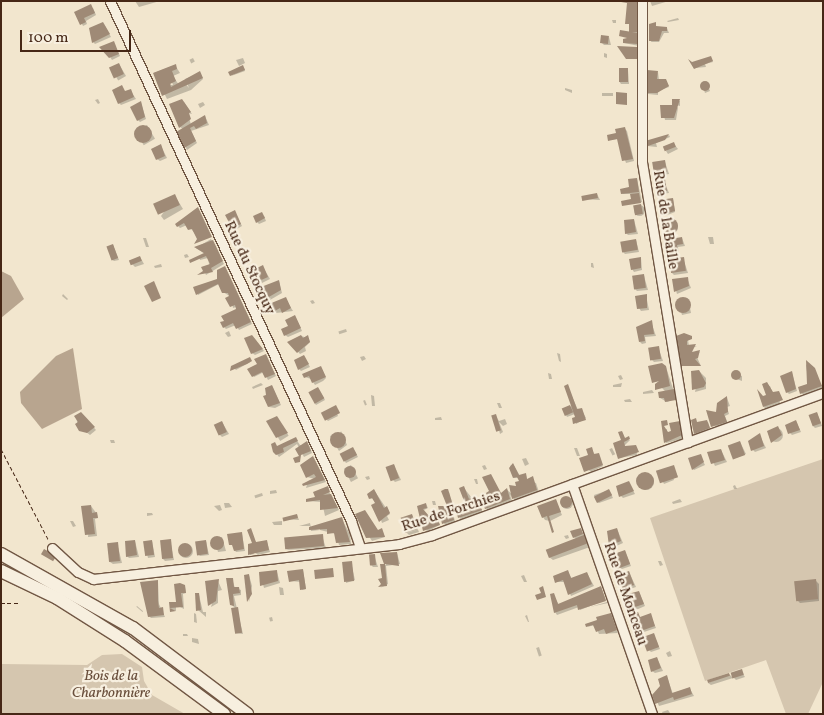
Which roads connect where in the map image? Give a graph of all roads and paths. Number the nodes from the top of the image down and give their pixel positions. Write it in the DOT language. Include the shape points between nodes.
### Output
graph roads {
  1 [pos="110,1"];
  2 [pos="642,1"];
  3 [pos="823,394"];
  4 [pos="688,442"];
  5 [pos="1,449"];
  6 [pos="572,484"];
  7 [pos="360,547"];
  8 [pos="52,548"];
  9 [pos="1,554"];
  10 [pos="1,570"];
  11 [pos="1,603"];
  12 [pos="19,603"];
  13 [pos="224,714"];
  14 [pos="247,714"];
  15 [pos="652,714"];
  1 -- 7 [label="street, Rue du Stocquy" via="348,514"];
  2 -- 4 [label="street, Rue de la Baille" via="642,162"];
  3 -- 4 [label="street, Rue de Forchies"];
  4 -- 6 [label="street, Rue de Forchies"];
  5 -- 8 [label="path"];
  6 -- 7 [label="street, Rue de Forchies" via="432,536 399,544"];
  6 -- 15 [label="street, Rue de Monceau"];
  7 -- 8 [label="street, Rue de Forchies" via="93,579 78,572"];
  9 -- 14 [label="main road" via="126,623"];
  10 -- 13 [label="main road" via="57,598 125,641"];
  11 -- 12 [label="path"];
}
